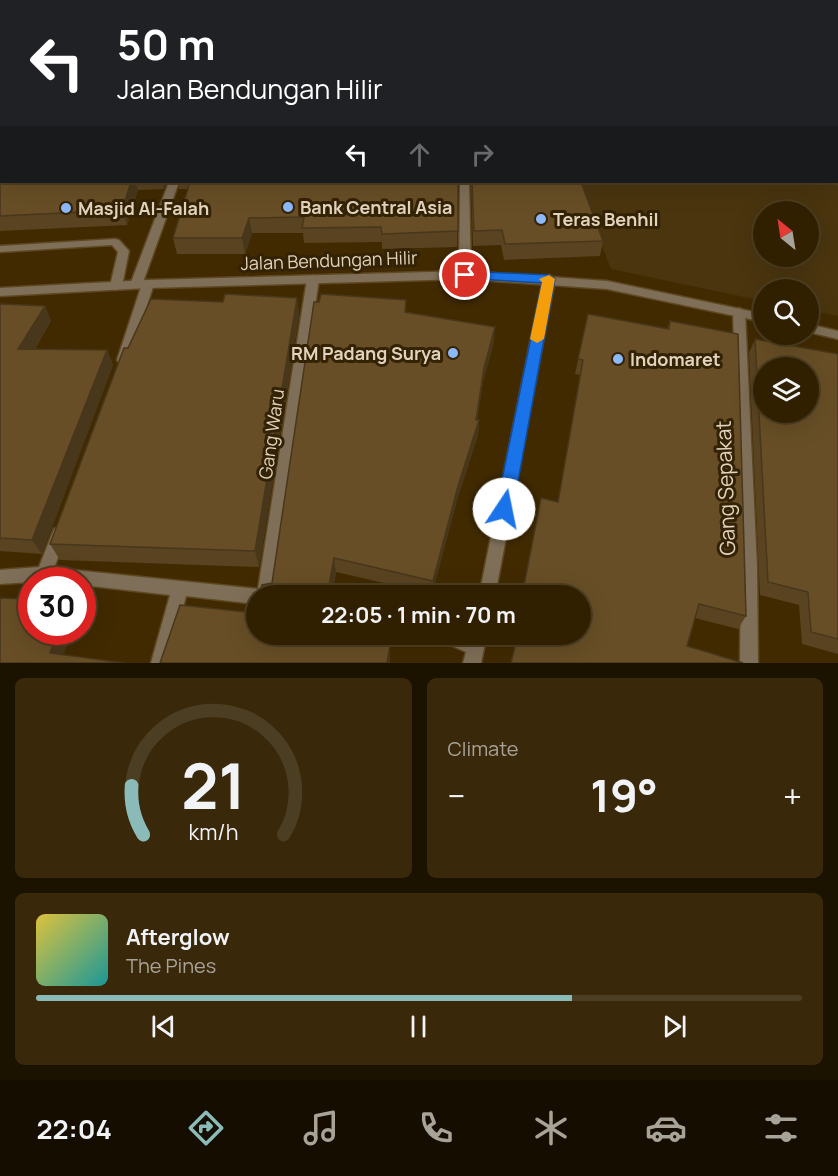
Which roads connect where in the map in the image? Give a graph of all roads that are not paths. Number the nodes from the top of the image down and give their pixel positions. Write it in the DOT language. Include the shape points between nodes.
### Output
graph roads {
  1 [pos="174,183"];
  2 [pos="464,183"];
  3 [pos="0,249"];
  4 [pos="465,275"];
  5 [pos="313,279"];
  6 [pos="549,279"];
  7 [pos="142,285"];
  8 [pos="116,286"];
  9 [pos="0,292"];
  10 [pos="739,312"];
  11 [pos="753,315"];
  12 [pos="819,331"];
  13 [pos="838,335"];
  14 [pos="117,378"];
  15 [pos="64,520"];
  16 [pos="47,567"];
  17 [pos="18,576"];
  18 [pos="0,577"];
  19 [pos="96,580"];
  20 [pos="267,585"];
  21 [pos="489,585"];
  22 [pos="180,589"];
  23 [pos="246,595"];
  24 [pos="160,663"];
  25 [pos="749,663"];
  1 -- 7 [label="street"];
  2 -- 4 [label="street"];
  3 -- 8 [label="street" via="115,242 124,251"];
  4 -- 5 [label="street, Jalan Bendungan Hilir"];
  4 -- 6 [label="street, Jalan Bendungan Hilir"];
  5 -- 7 [label="street, Jalan Bendungan Hilir"];
  5 -- 20 [label="street, Gang Waru"];
  6 -- 10 [label="street, Jalan Bendungan Hilir" via="607,285"];
  6 -- 21 [label="street"];
  7 -- 8 [label="street, Jalan Bendungan Hilir"];
  7 -- 14 [label="street"];
  8 -- 9 [label="street, Jalan Bendungan Hilir"];
  10 -- 11 [label="street, Jalan Bendungan Hilir"];
  10 -- 25 [label="street, Gang Sepakat"];
  12 -- 13 [label="street"];
  15 -- 16 [label="street"];
  17 -- 18 [label="street"];
  19 -- 22 [label="street"];
  22 -- 23 [label="street"];
  22 -- 24 [label="street"];
}
